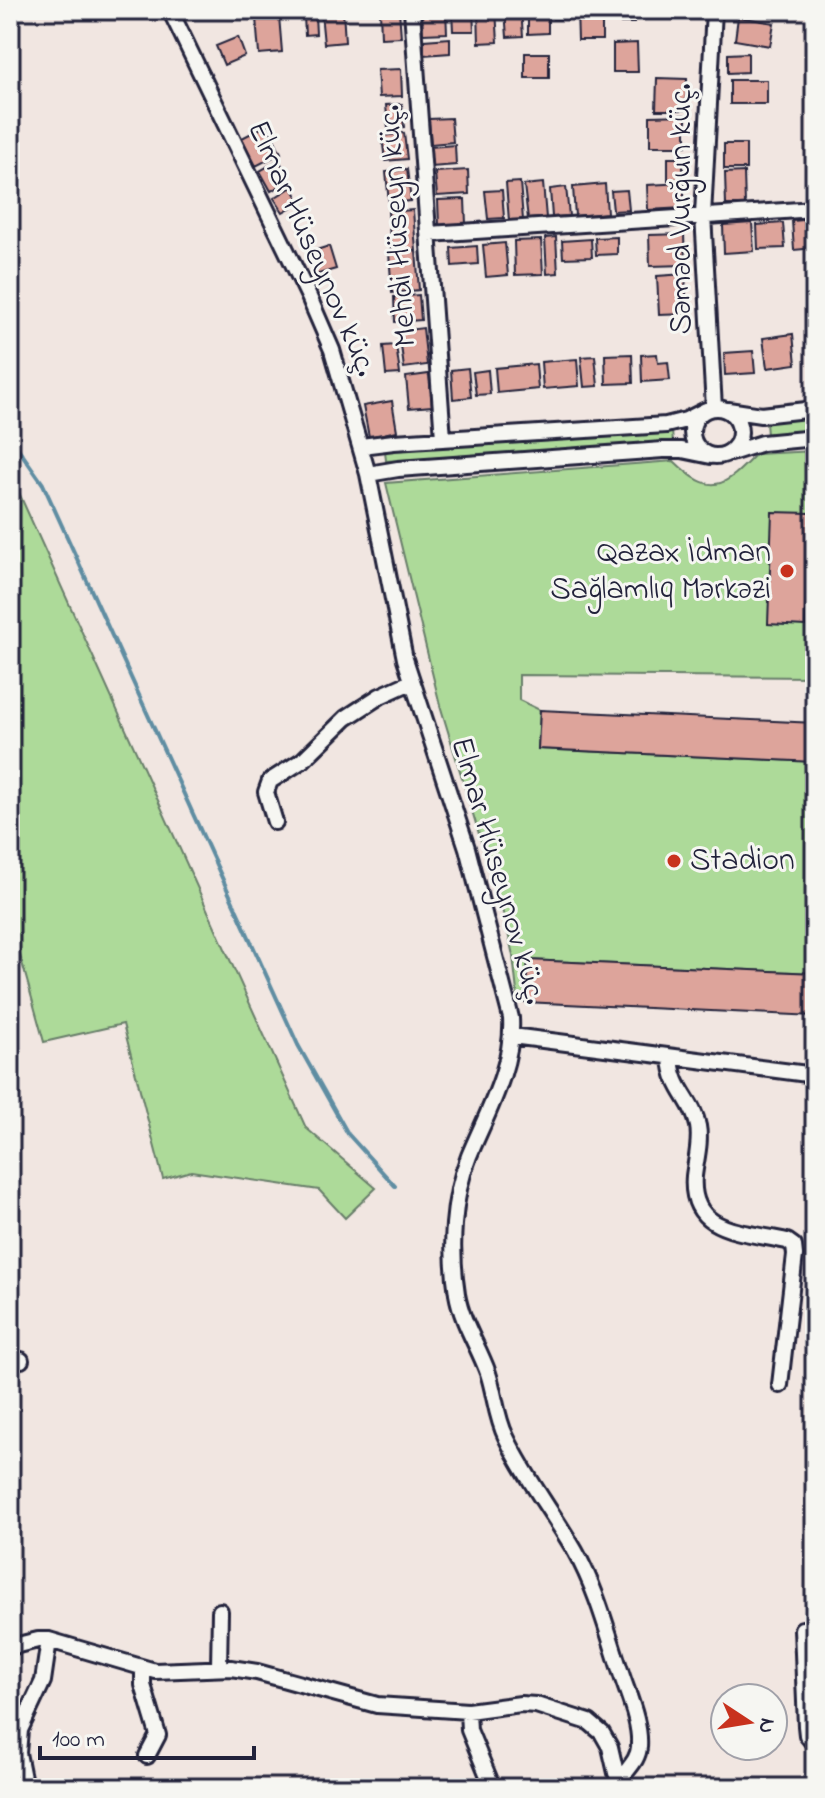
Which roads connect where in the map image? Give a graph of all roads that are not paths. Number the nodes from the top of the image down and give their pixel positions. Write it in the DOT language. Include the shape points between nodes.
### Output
graph roads {
  1 [pos="412,10"];
  2 [pos="714,10"];
  3 [pos="177,12"];
  4 [pos="815,209"];
  5 [pos="703,215"];
  6 [pos="429,234"];
  7 [pos="714,408"];
  8 [pos="815,409"];
  9 [pos="443,438"];
  10 [pos="815,438"];
  11 [pos="361,446"];
  12 [pos="727,454"];
  13 [pos="711,456"];
  14 [pos="368,474"];
  15 [pos="411,682"];
  16 [pos="275,822"];
  17 [pos="512,1036"];
  18 [pos="671,1058"];
  19 [pos="815,1075"];
  20 [pos="780,1385"];
  21 [pos="220,1611"];
  22 [pos="802,1629"];
  23 [pos="49,1640"];
  24 [pos="10,1647"];
  25 [pos="219,1667"];
  26 [pos="143,1668"];
  27 [pos="468,1711"];
  28 [pos="815,1745"];
  29 [pos="147,1756"];
  30 [pos="618,1783"];
  31 [pos="25,1788"];
  32 [pos="493,1788"];
  1 -- 6 [label="street, Mehdi Hüseyn küç."];
  2 -- 5 [label="street, Səməd Vurğun küç."];
  3 -- 11 [label="street, Elmar Hüseynov küç." via="332,350"];
  4 -- 5 [label="street"];
  5 -- 6 [label="street"];
  5 -- 7 [label="street, Səməd Vurğun küç."];
  6 -- 9 [label="street, Mehdi Hüseyn küç."];
  7 -- 8 [label="street" via="761,415"];
  7 -- 9 [label="street" via="666,425"];
  7 -- 12 [label="street" via="740,425 738,442"];
  7 -- 13 [label="street" via="695,420 692,435 698,448"];
  9 -- 11 [label="street"];
  10 -- 12 [label="street" via="762,443"];
  11 -- 14 [label="street, Elmar Hüseynov küç."];
  12 -- 13 [label="street"];
  13 -- 14 [label="street" via="663,450"];
  14 -- 15 [label="street, Elmar Hüseynov küç."];
  15 -- 16 [label="street" via="346,718 303,760 270,781 266,792"];
  15 -- 17 [label="street, Elmar Hüseynov küç." via="481,897"];
  17 -- 18 [label="street"];
  17 -- 30 [label="street, Elmar Hüseynov küç." via="459,1190 454,1239 457,1290 506,1439 575,1552 603,1617 640,1745"];
  18 -- 19 [label="street"];
  18 -- 20 [label="street" via="672,1075 698,1125 694,1194 700,1211 722,1226 794,1246"];
  21 -- 25 [label="street"];
  22 -- 28 [label="street" via="807,1735"];
  23 -- 24 [label="street"];
  23 -- 26 [label="street"];
  23 -- 31 [label="street" via="43,1681 20,1730"];
  25 -- 26 [label="street"];
  25 -- 27 [label="street" via="257,1672 377,1705"];
  26 -- 29 [label="street" via="158,1735"];
  27 -- 30 [label="street" via="536,1705 589,1722 602,1733"];
  27 -- 32 [label="street" via="469,1730"];
}
